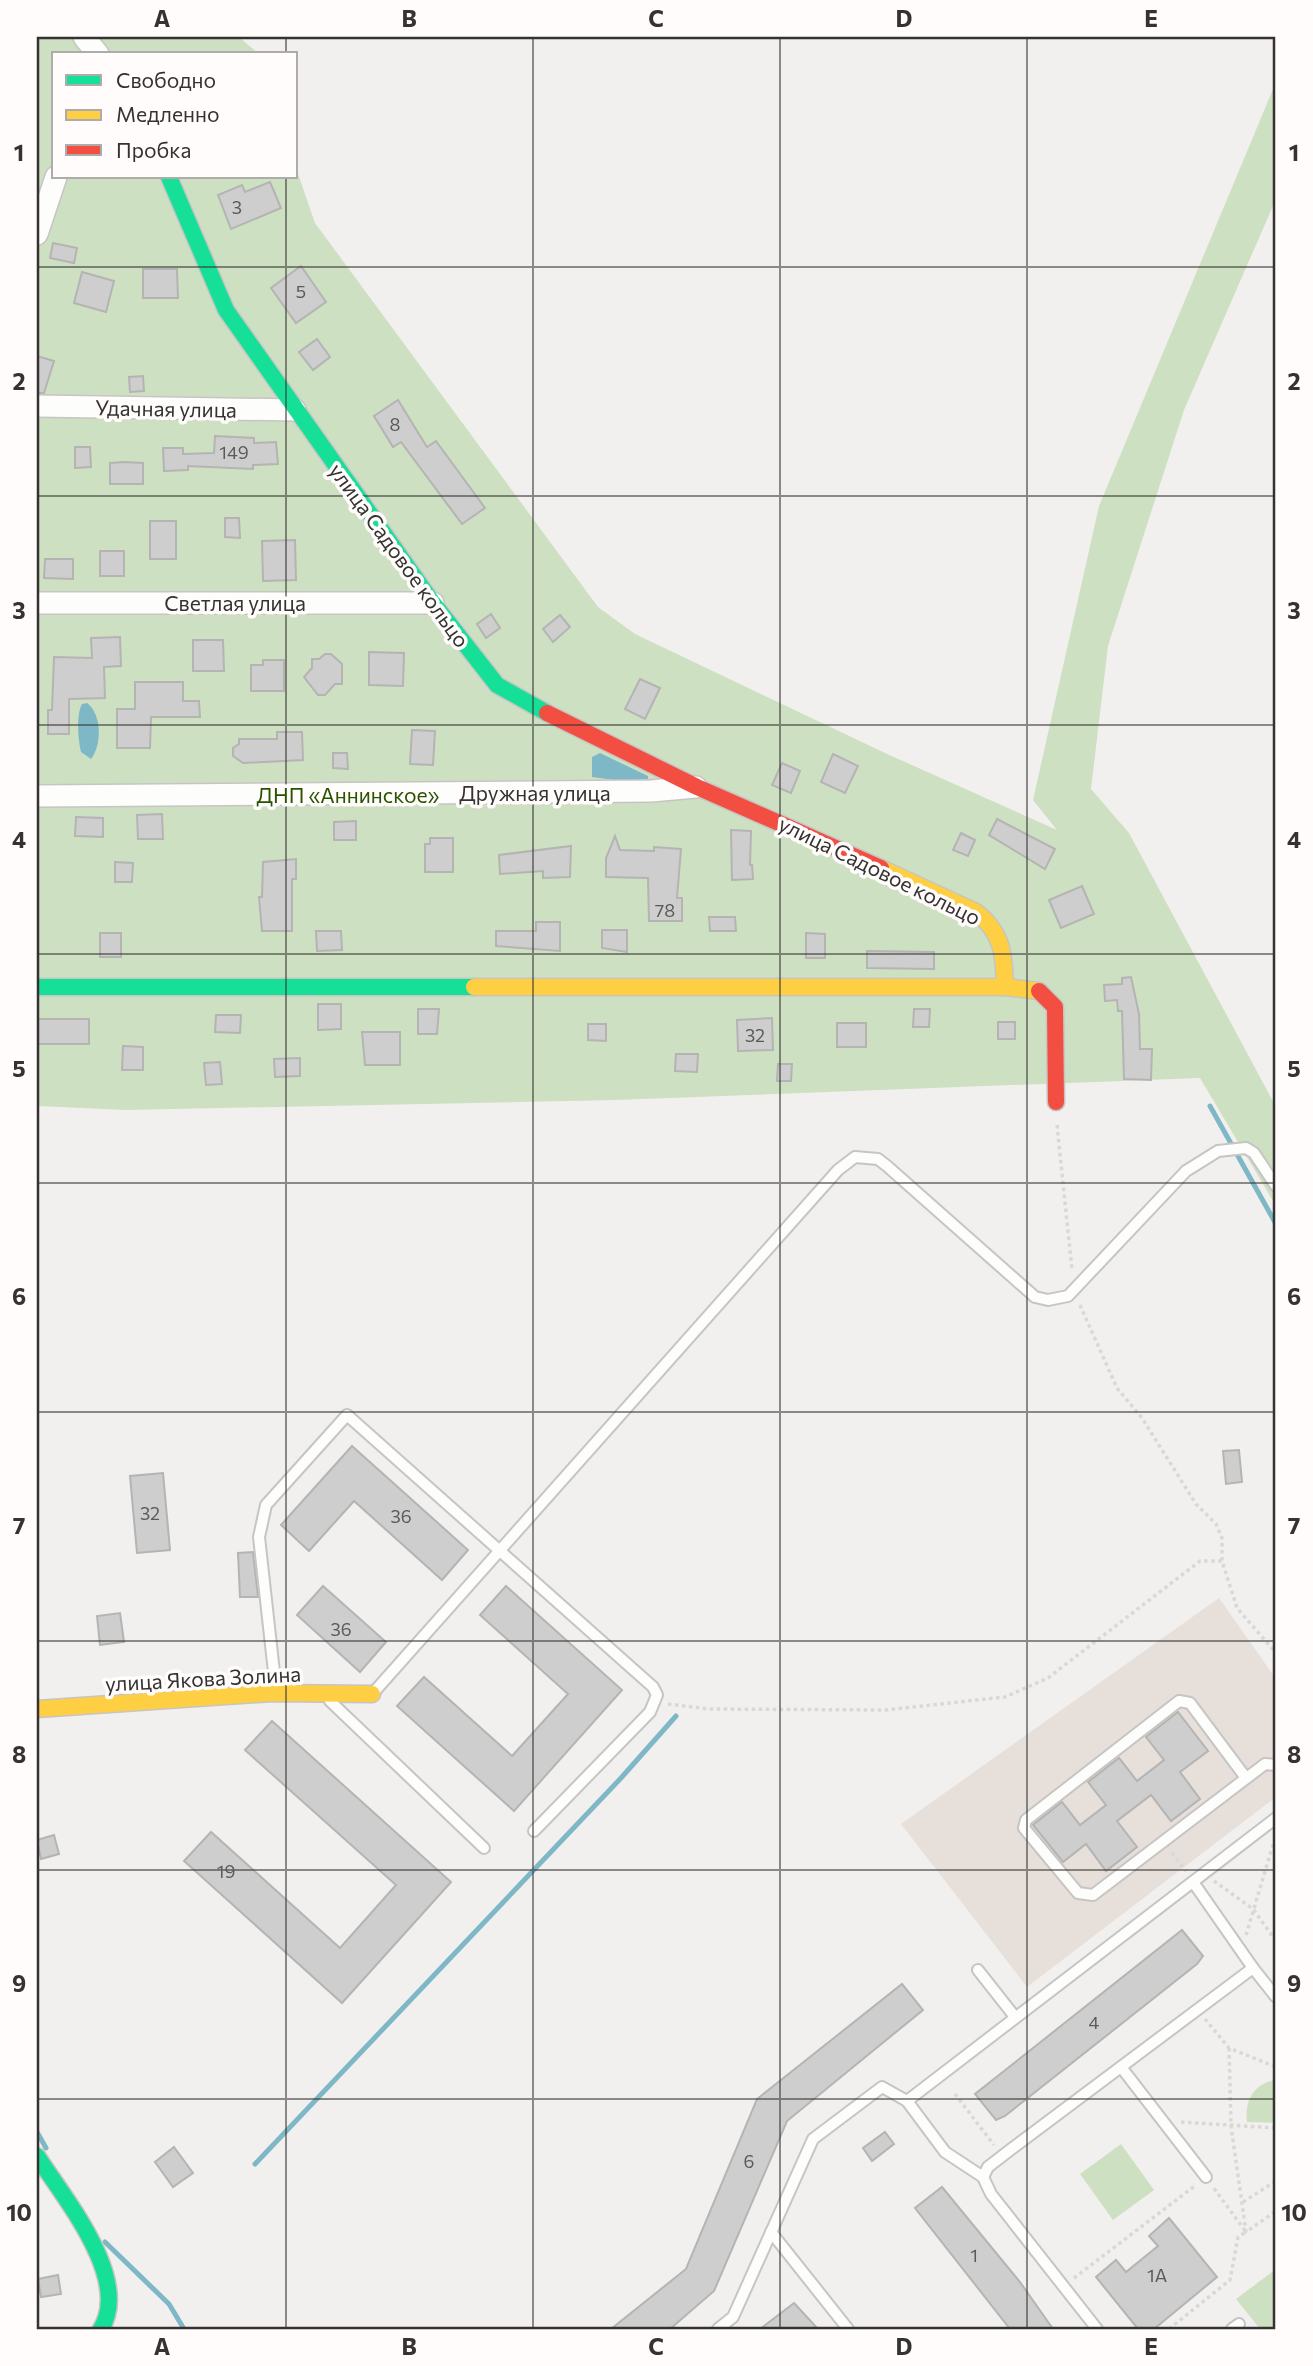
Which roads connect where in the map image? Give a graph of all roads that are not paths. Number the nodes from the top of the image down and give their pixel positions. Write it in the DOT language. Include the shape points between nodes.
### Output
graph roads {
  1 [pos="56,178"];
  2 [pos="169,178"];
  3 [pos="37,234"];
  4 [pos="37,406"];
  5 [pos="295,410"];
  6 [pos="37,603"];
  7 [pos="433,603"];
  8 [pos="696,787"];
  9 [pos="37,796"];
  10 [pos="37,987"];
  11 [pos="1005,987"];
  12 [pos="1056,1102"];
  13 [pos="1276,1186"];
  14 [pos="499,1549"];
  15 [pos="276,1693"];
  16 [pos="323,1694"];
  17 [pos="372,1695"];
  18 [pos="37,1709"];
  19 [pos="1276,1765"];
  20 [pos="1246,1778"];
  21 [pos="1276,1818"];
  22 [pos="534,1830"];
  23 [pos="484,1848"];
  24 [pos="1194,1882"];
  25 [pos="1253,1968"];
  26 [pos="978,1969"];
  27 [pos="1276,1997"];
  28 [pos="1015,2017"];
  29 [pos="1121,2067"];
  30 [pos="907,2101"];
  31 [pos="37,2156"];
  32 [pos="983,2177"];
  33 [pos="1206,2177"];
  34 [pos="771,2232"];
  35 [pos="101,2329"];
  36 [pos="718,2329"];
  37 [pos="848,2329"];
  38 [pos="1097,2329"];
  1 -- 3 [label="street"];
  2 -- 5 [label="street, улица Садовое кольцо" via="226,310"];
  4 -- 5 [label="street, Удачная улица"];
  5 -- 7 [label="street, улица Садовое кольцо"];
  6 -- 7 [label="street, Светлая улица"];
  7 -- 8 [label="street, улица Садовое кольцо" via="497,685 511,695"];
  8 -- 9 [label="street, Дружная улица"];
  8 -- 11 [label="street, улица Садовое кольцо" via="976,912 1001,938"];
  10 -- 11 [label="street"];
  11 -- 12 [label="street" via="1040,990 1055,1007"];
  13 -- 14 [label="lane" via="1246,1148 1217,1151 1186,1171 1074,1290 1060,1298 1035,1297 887,1166 878,1159 855,1157 838,1170"];
  14 -- 15 [label="lane" via="347,1415 266,1505 261,1520"];
  14 -- 17 [label="lane"];
  14 -- 22 [label="lane" via="657,1695 656,1703"];
  15 -- 16 [label="street, улица Якова Золина"];
  15 -- 18 [label="street, улица Якова Золина"];
  16 -- 17 [label="street, улица Якова Золина"];
  16 -- 23 [label="lane"];
  19 -- 20 [label="lane" via="1265,1764"];
  20 -- 20 [label="lane" via="1093,1895 1078,1894 1024,1828 1026,1820 1179,1701 1189,1703"];
  21 -- 24 [label="lane"];
  24 -- 25 [label="lane"];
  24 -- 28 [label="lane"];
  25 -- 27 [label="lane"];
  25 -- 29 [label="lane"];
  26 -- 28 [label="lane"];
  28 -- 30 [label="lane"];
  29 -- 32 [label="lane" via="988,2167"];
  29 -- 33 [label="lane"];
  30 -- 32 [label="lane" via="944,2152"];
  30 -- 34 [label="lane" via="882,2087 813,2139"];
  31 -- 35 [label="street" via="104,2271 111,2293 108,2318"];
  32 -- 38 [label="lane" via="991,2194"];
  34 -- 36 [label="lane" via="733,2317"];
  34 -- 37 [label="lane"];
}
